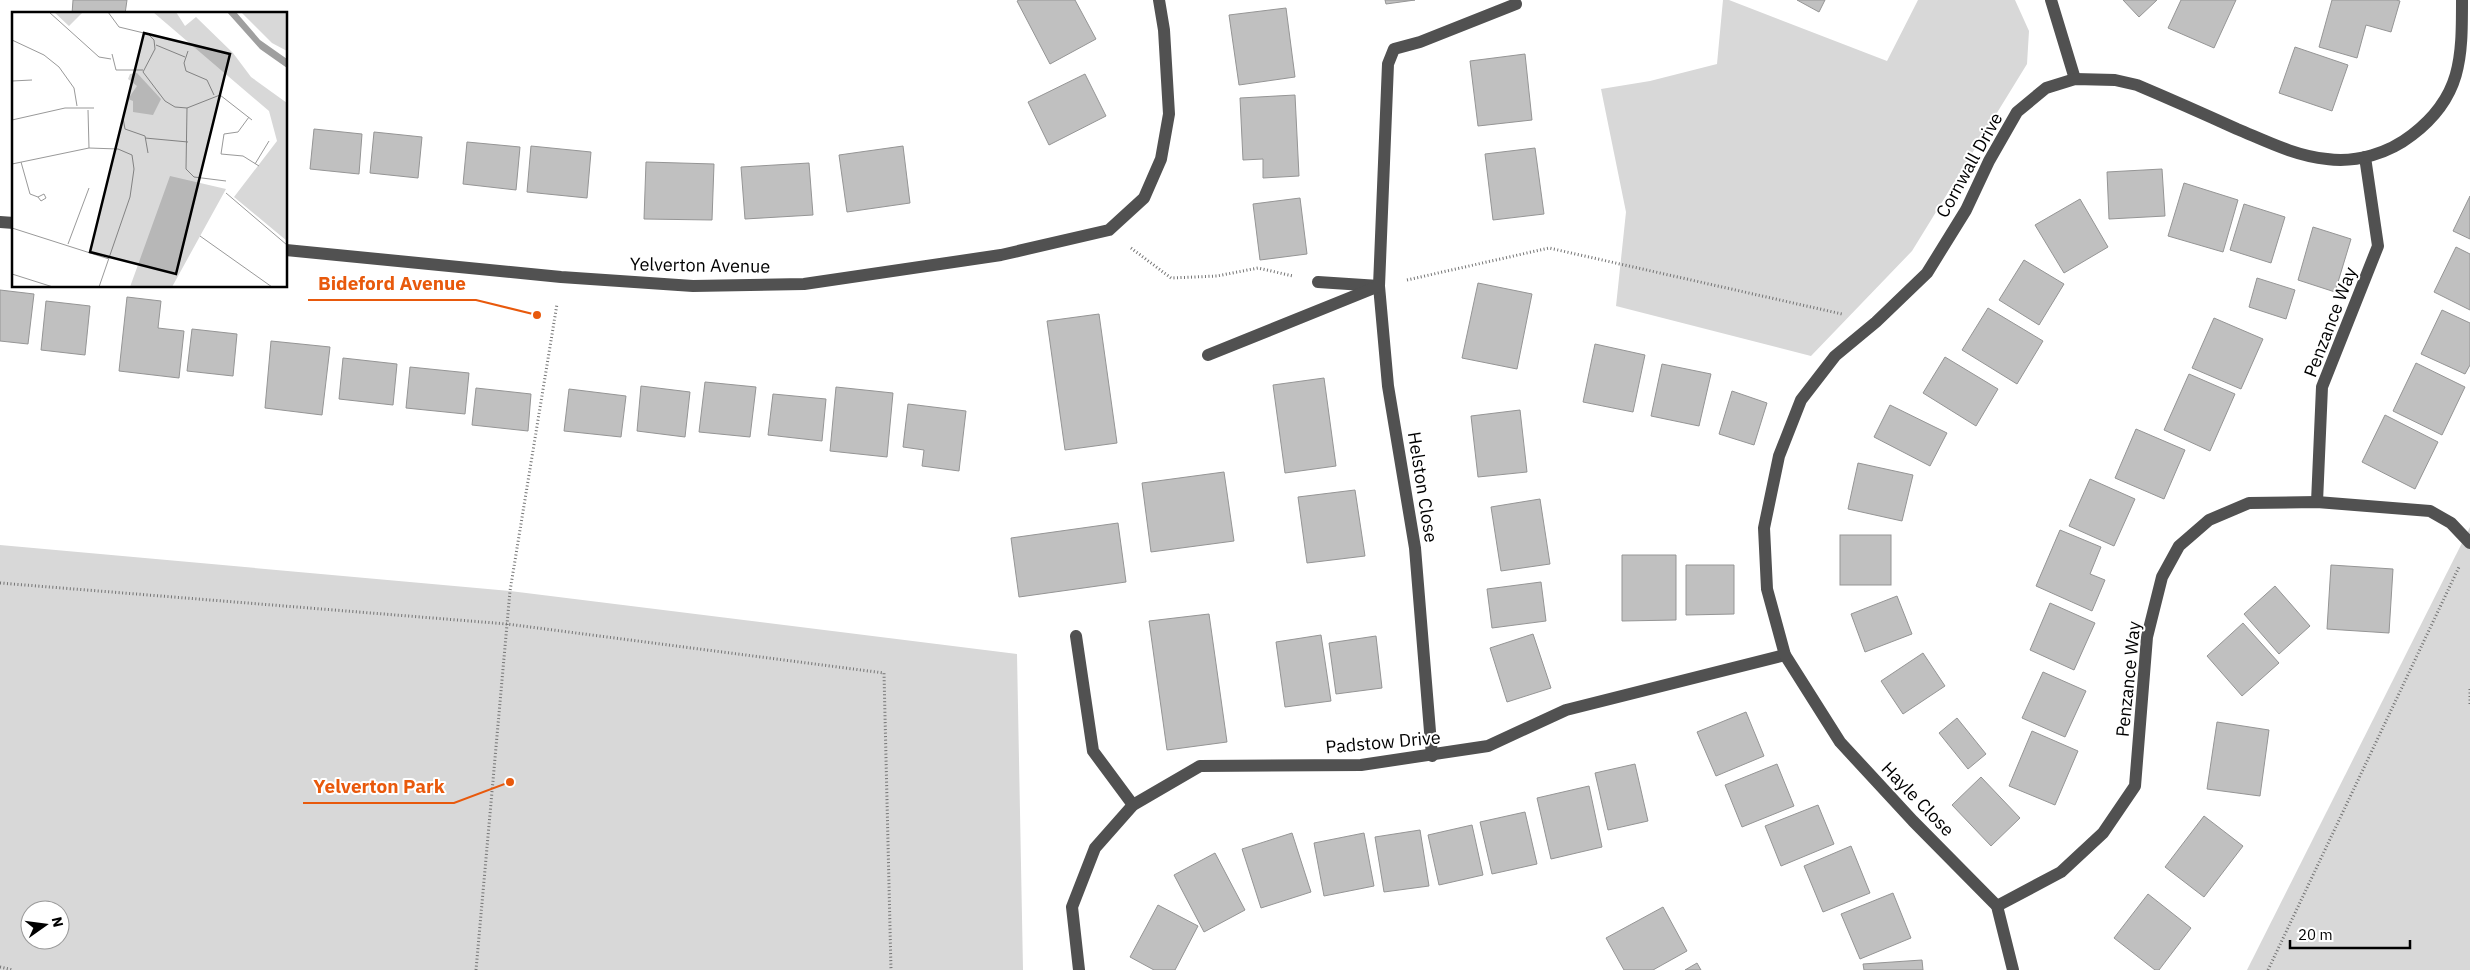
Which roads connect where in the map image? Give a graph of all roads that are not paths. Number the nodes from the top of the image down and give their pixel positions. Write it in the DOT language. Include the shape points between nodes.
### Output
graph roads {
  1 [pos="1159,0"];
  2 [pos="2051,0"];
  3 [pos="2462,0"];
  4 [pos="1516,4"];
  5 [pos="2075,79"];
  6 [pos="2365,157"];
  7 [pos="288,250"];
  8 [pos="1318,282"];
  9 [pos="1379,286"];
  10 [pos="1208,355"];
  11 [pos="2317,502"];
  12 [pos="2470,543"];
  13 [pos="1076,636"];
  14 [pos="1785,655"];
  15 [pos="1432,756"];
  16 [pos="1133,805"];
  17 [pos="1997,906"];
  18 [pos="1079,970"];
  19 [pos="2014,970"];
  1 -- 7 [label="street, Yelverton Avenue" via="1170,114 1161,159 1144,198 1109,230 1001,255 804,284 693,286 562,277"];
  2 -- 5 [label="street"];
  3 -- 6 [label="street, Cornwall Drive" via="2462,48 2450,94 2423,127 2396,148"];
  4 -- 9 [label="street, Helston Close" via="1394,49 1388,64"];
  5 -- 6 [label="street, Cornwall Drive" via="2137,84 2285,149 2328,159"];
  5 -- 14 [label="street, Cornwall Drive" via="2046,88 2017,112 1966,210 1927,274 1835,356 1801,400 1779,456 1764,528 1767,589"];
  6 -- 11 [label="street, Penzance Way" via="2378,246 2322,387"];
  8 -- 9 [label="street"];
  9 -- 10 [label="street"];
  9 -- 15 [label="street, Helston Close" via="1388,386 1415,548"];
  11 -- 12 [label="street, Penzance Way" via="2430,511 2451,523"];
  11 -- 17 [label="street, Penzance Way" via="2249,503 2209,520 2179,546 2162,578 2147,637 2135,786 2103,833 2062,872"];
  13 -- 16 [label="street" via="1093,751"];
  14 -- 15 [label="street, Padstow Drive" via="1566,710 1488,746"];
  14 -- 17 [label="street, Hayle Close" via="1840,742"];
  15 -- 16 [label="street, Padstow Drive" via="1361,765 1200,766"];
  16 -- 18 [label="street, Padstow Drive" via="1095,848 1072,907"];
  17 -- 19 [label="street, Hayle Close"];
}
